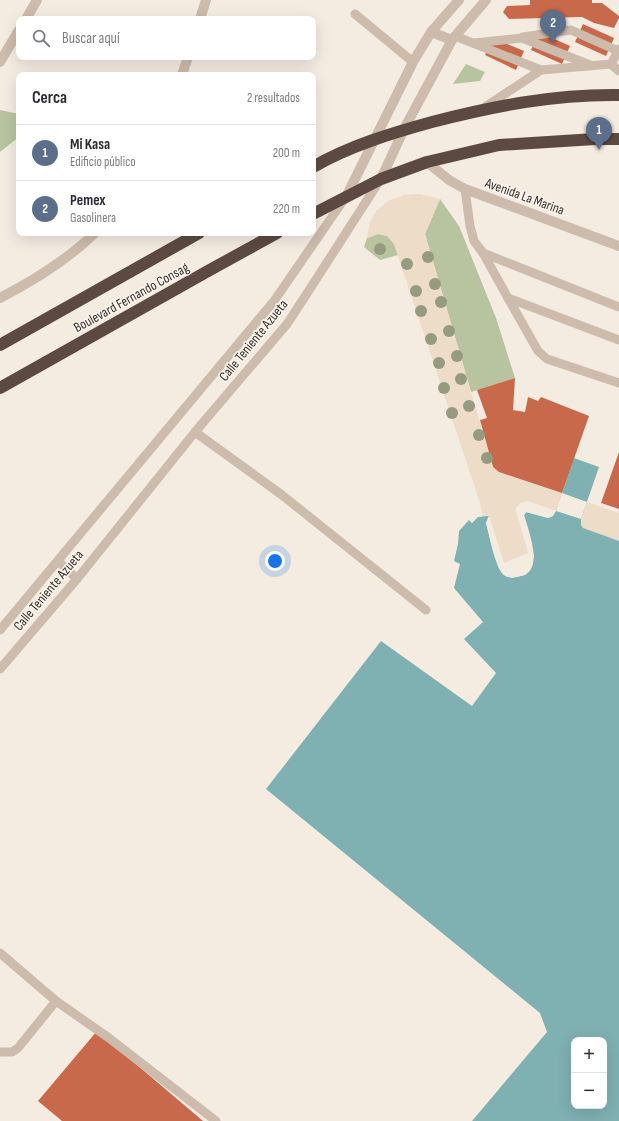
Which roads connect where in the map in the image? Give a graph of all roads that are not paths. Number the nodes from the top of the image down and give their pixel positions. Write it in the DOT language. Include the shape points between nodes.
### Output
graph roads {
  1 [pos="37,0"];
  2 [pos="206,0"];
  3 [pos="459,0"];
  4 [pos="486,0"];
  5 [pos="355,14"];
  6 [pos="28,16"];
  7 [pos="201,16"];
  8 [pos="431,32"];
  9 [pos="16,35"];
  10 [pos="453,38"];
  11 [pos="522,38"];
  12 [pos="473,43"];
  13 [pos="619,50"];
  14 [pos="187,60"];
  15 [pos="0,62"];
  16 [pos="413,62"];
  17 [pos="611,64"];
  18 [pos="592,66"];
  19 [pos="541,70"];
  20 [pos="619,70"];
  21 [pos="183,72"];
  22 [pos="619,95"];
  23 [pos="481,109"];
  24 [pos="404,129"];
  25 [pos="376,138"];
  26 [pos="619,139"];
  27 [pos="427,162"];
  28 [pos="316,166"];
  29 [pos="381,179"];
  30 [pos="465,189"];
  31 [pos="347,195"];
  32 [pos="316,212"];
  33 [pos="92,236"];
  34 [pos="194,236"];
  35 [pos="272,236"];
  36 [pos="619,246"];
  37 [pos="483,252"];
  38 [pos="0,298"];
  39 [pos="508,298"];
  40 [pos="619,306"];
  41 [pos="619,340"];
  42 [pos="0,345"];
  43 [pos="619,383"];
  44 [pos="0,388"];
  45 [pos="194,432"];
  46 [pos="58,561"];
  47 [pos="77,579"];
  48 [pos="426,610"];
  49 [pos="0,630"];
  50 [pos="0,669"];
  51 [pos="0,952"];
  52 [pos="56,1000"];
  53 [pos="0,1052"];
  54 [pos="216,1121"];
  1 -- 6 [label="street"];
  2 -- 7 [label="street"];
  3 -- 8 [label="street, Calle Teniente Azueta"];
  4 -- 10 [label="street, Calle Teniente Azueta"];
  5 -- 16 [label="lane"];
  8 -- 10 [label="street"];
  8 -- 16 [label="street, Calle Teniente Azueta"];
  9 -- 15 [label="street"];
  10 -- 12 [label="lane"];
  10 -- 24 [label="street, Calle Teniente Azueta"];
  11 -- 12 [label="lane"];
  11 -- 13 [label="lane" via="571,30"];
  11 -- 18 [label="lane"];
  12 -- 19 [label="lane"];
  13 -- 17 [label="lane"];
  14 -- 21 [label="street"];
  16 -- 25 [label="street, Calle Teniente Azueta"];
  17 -- 18 [label="lane"];
  17 -- 20 [label="lane"];
  18 -- 19 [label="lane"];
  19 -- 23 [label="lane"];
  22 -- 23 [label="highway" via="598,94 542,99"];
  23 -- 24 [label="highway"];
  24 -- 25 [label="highway"];
  24 -- 29 [label="street, Calle Teniente Azueta"];
  25 -- 28 [label="highway"];
  25 -- 31 [label="street, Calle Teniente Azueta"];
  26 -- 27 [label="highway" via="499,145"];
  27 -- 29 [label="highway"];
  27 -- 30 [label="street, Avenida La Marina"];
  29 -- 31 [label="highway"];
  29 -- 45 [label="lane, Calle Teniente Azueta" via="287,324"];
  30 -- 36 [label="street, Avenida La Marina"];
  30 -- 37 [label="lane" via="474,241"];
  31 -- 32 [label="highway"];
  31 -- 46 [label="lane, Calle Teniente Azueta" via="274,301"];
  33 -- 38 [label="street" via="56,264"];
  34 -- 42 [label="highway, Boulevard Fernando Consag"];
  35 -- 44 [label="highway, Boulevard Fernando Consag"];
  37 -- 39 [label="lane"];
  37 -- 40 [label="lane"];
  39 -- 41 [label="lane"];
  39 -- 43 [label="lane" via="538,351 547,359"];
  45 -- 47 [label="lane, Calle Teniente Azueta"];
  45 -- 48 [label="lane" via="282,494"];
  46 -- 47 [label="lane"];
  46 -- 49 [label="lane, Calle Teniente Azueta"];
  47 -- 50 [label="lane, Calle Teniente Azueta"];
  51 -- 52 [label="lane"];
  52 -- 53 [label="lane" via="18,1048 12,1052"];
  52 -- 54 [label="lane"];
}
